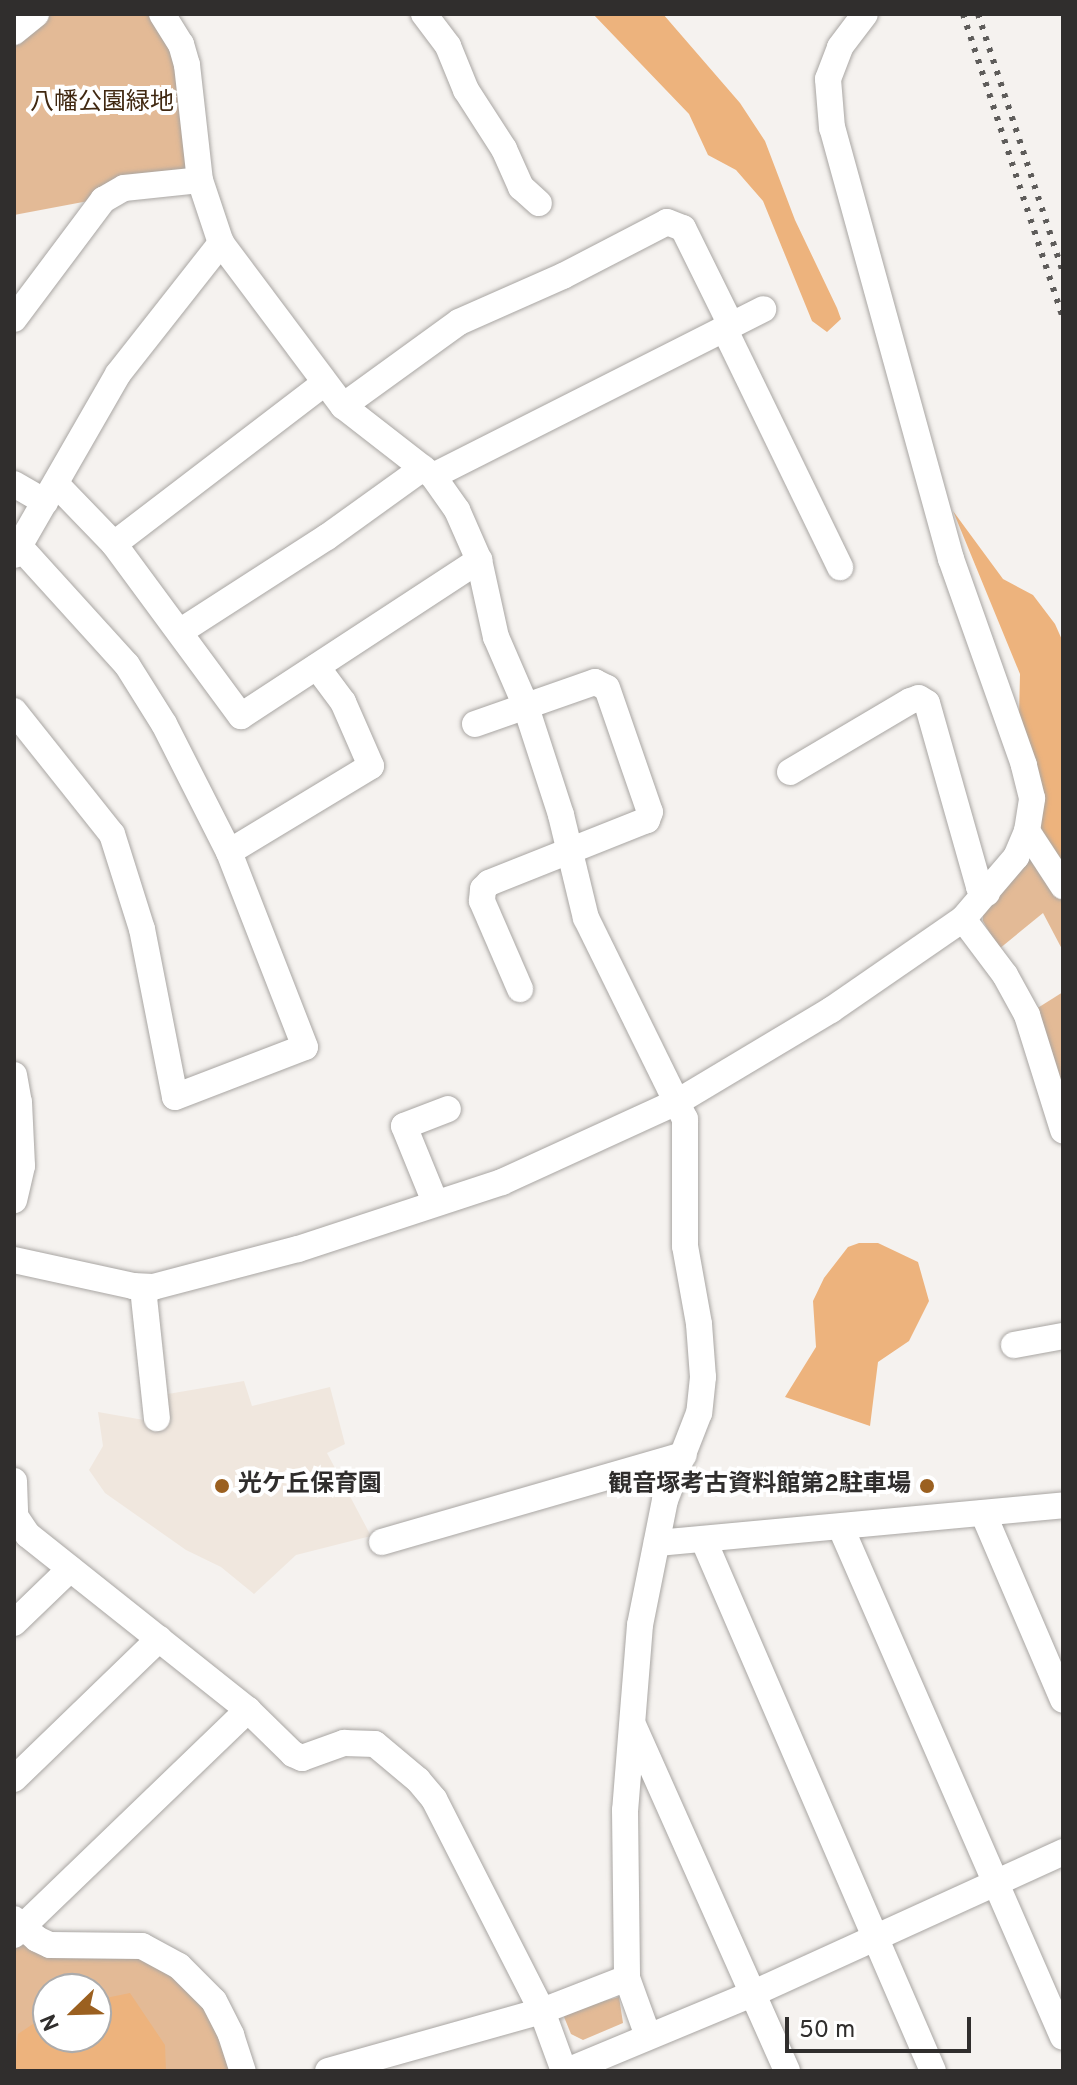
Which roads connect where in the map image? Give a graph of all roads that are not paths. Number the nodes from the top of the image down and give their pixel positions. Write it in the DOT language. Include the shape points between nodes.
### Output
graph roads {
  1 [pos="36,14"];
  2 [pos="162,14"];
  3 [pos="424,14"];
  4 [pos="865,14"];
  5 [pos="14,32"];
  6 [pos="200,180"];
  7 [pos="539,203"];
  8 [pos="221,243"];
  9 [pos="763,309"];
  10 [pos="14,319"];
  11 [pos="727,325"];
  12 [pos="323,384"];
  13 [pos="343,406"];
  14 [pos="428,472"];
  15 [pos="14,484"];
  16 [pos="51,493"];
  17 [pos="114,544"];
  18 [pos="16,551"];
  19 [pos="479,560"];
  20 [pos="840,567"];
  21 [pos="181,631"];
  22 [pos="317,667"];
  23 [pos="525,704"];
  24 [pos="14,711"];
  25 [pos="475,724"];
  26 [pos="790,772"];
  27 [pos="1027,831"];
  28 [pos="567,850"];
  29 [pos="229,852"];
  30 [pos="1063,886"];
  31 [pos="987,893"];
  32 [pos="963,919"];
  33 [pos="520,989"];
  34 [pos="14,1075"];
  35 [pos="679,1101"];
  36 [pos="448,1109"];
  37 [pos="1063,1130"];
  38 [pos="14,1200"];
  39 [pos="435,1202"];
  40 [pos="14,1260"];
  41 [pos="143,1288"];
  42 [pos="1063,1336"];
  43 [pos="1014,1345"];
  44 [pos="157,1418"];
  45 [pos="684,1455"];
  46 [pos="14,1481"];
  47 [pos="1063,1505"];
  48 [pos="983,1513"];
  49 [pos="841,1528"];
  50 [pos="704,1541"];
  51 [pos="382,1542"];
  52 [pos="657,1543"];
  53 [pos="70,1569"];
  54 [pos="14,1623"];
  55 [pos="159,1639"];
  56 [pos="1063,1700"];
  57 [pos="248,1710"];
  58 [pos="632,1723"];
  59 [pos="14,1779"];
  60 [pos="1063,1852"];
  61 [pos="997,1881"];
  62 [pos="17,1927"];
  63 [pos="875,1937"];
  64 [pos="627,1978"];
  65 [pos="754,1993"];
  66 [pos="1057,2007"];
  67 [pos="542,2011"];
  68 [pos="648,2036"];
  69 [pos="1063,2037"];
  70 [pos="243,2071"];
  71 [pos="328,2071"];
  72 [pos="565,2071"];
  73 [pos="787,2071"];
  74 [pos="933,2071"];
  1 -- 5 [label="street"];
  2 -- 6 [label="street" via="187,65"];
  3 -- 7 [label="street" via="448,46 466,90 521,187"];
  4 -- 27 [label="street" via="840,47 828,79 832,128 951,559 1024,765 1032,798"];
  6 -- 8 [label="street"];
  6 -- 10 [label="street" via="124,188 103,200"];
  8 -- 12 [label="street"];
  8 -- 16 [label="street" via="118,374"];
  9 -- 11 [label="street"];
  11 -- 13 [label="street" via="683,228 667,222 459,322"];
  11 -- 14 [label="street"];
  11 -- 20 [label="street"];
  12 -- 13 [label="street"];
  12 -- 17 [label="street"];
  13 -- 14 [label="street"];
  14 -- 19 [label="street" via="457,510"];
  14 -- 21 [label="street"];
  15 -- 16 [label="street"];
  16 -- 17 [label="street"];
  16 -- 18 [label="street"];
  17 -- 21 [label="street"];
  18 -- 29 [label="street" via="127,665 164,724"];
  19 -- 22 [label="street"];
  19 -- 23 [label="street" via="496,637"];
  21 -- 22 [label="street" via="241,716"];
  22 -- 29 [label="street" via="343,702 371,766"];
  23 -- 25 [label="street"];
  23 -- 28 [label="street"];
  23 -- 28 [label="street" via="595,682 607,688 650,812 647,820"];
  24 -- 29 [label="street" via="112,834 142,929 175,1097 305,1047"];
  26 -- 31 [label="street" via="919,698 927,703 979,887"];
  27 -- 30 [label="street"];
  27 -- 31 [label="street" via="1016,857"];
  28 -- 33 [label="street" via="483,889 482,901"];
  28 -- 35 [label="street" via="586,918"];
  31 -- 32 [label="street"];
  32 -- 35 [label="street" via="831,1010"];
  32 -- 37 [label="street" via="1027,1015"];
  34 -- 38 [label="street" via="22,1166"];
  35 -- 39 [label="street" via="502,1182"];
  35 -- 45 [label="street" via="685,1119 685,1246 703,1377 699,1413"];
  36 -- 39 [label="street" via="404,1126"];
  39 -- 41 [label="street" via="298,1249"];
  40 -- 41 [label="street"];
  41 -- 44 [label="street"];
  42 -- 43 [label="street"];
  45 -- 51 [label="street"];
  45 -- 52 [label="street" via="665,1500"];
  46 -- 53 [label="street" via="20,1527"];
  47 -- 48 [label="street"];
  48 -- 49 [label="street"];
  48 -- 56 [label="street"];
  49 -- 50 [label="street"];
  49 -- 61 [label="street"];
  50 -- 52 [label="street"];
  50 -- 63 [label="street"];
  52 -- 58 [label="street" via="640,1625"];
  53 -- 54 [label="street"];
  53 -- 55 [label="street"];
  55 -- 57 [label="street"];
  55 -- 59 [label="street"];
  57 -- 62 [label="street"];
  57 -- 67 [label="street" via="293,1754 309,1757 344,1743 375,1744 418,1780 434,1799"];
  58 -- 64 [label="street" via="625,1810"];
  58 -- 65 [label="street"];
  60 -- 61 [label="street"];
  61 -- 63 [label="street"];
  61 -- 66 [label="street"];
  62 -- 70 [label="street" via="50,1945 142,1946 179,1966 214,2001"];
  63 -- 65 [label="street"];
  63 -- 74 [label="street"];
  64 -- 67 [label="street"];
  64 -- 68 [label="street"];
  65 -- 68 [label="street"];
  65 -- 73 [label="street"];
  66 -- 69 [label="street"];
  67 -- 71 [label="street"];
  67 -- 72 [label="street"];
  68 -- 72 [label="street"];
}
